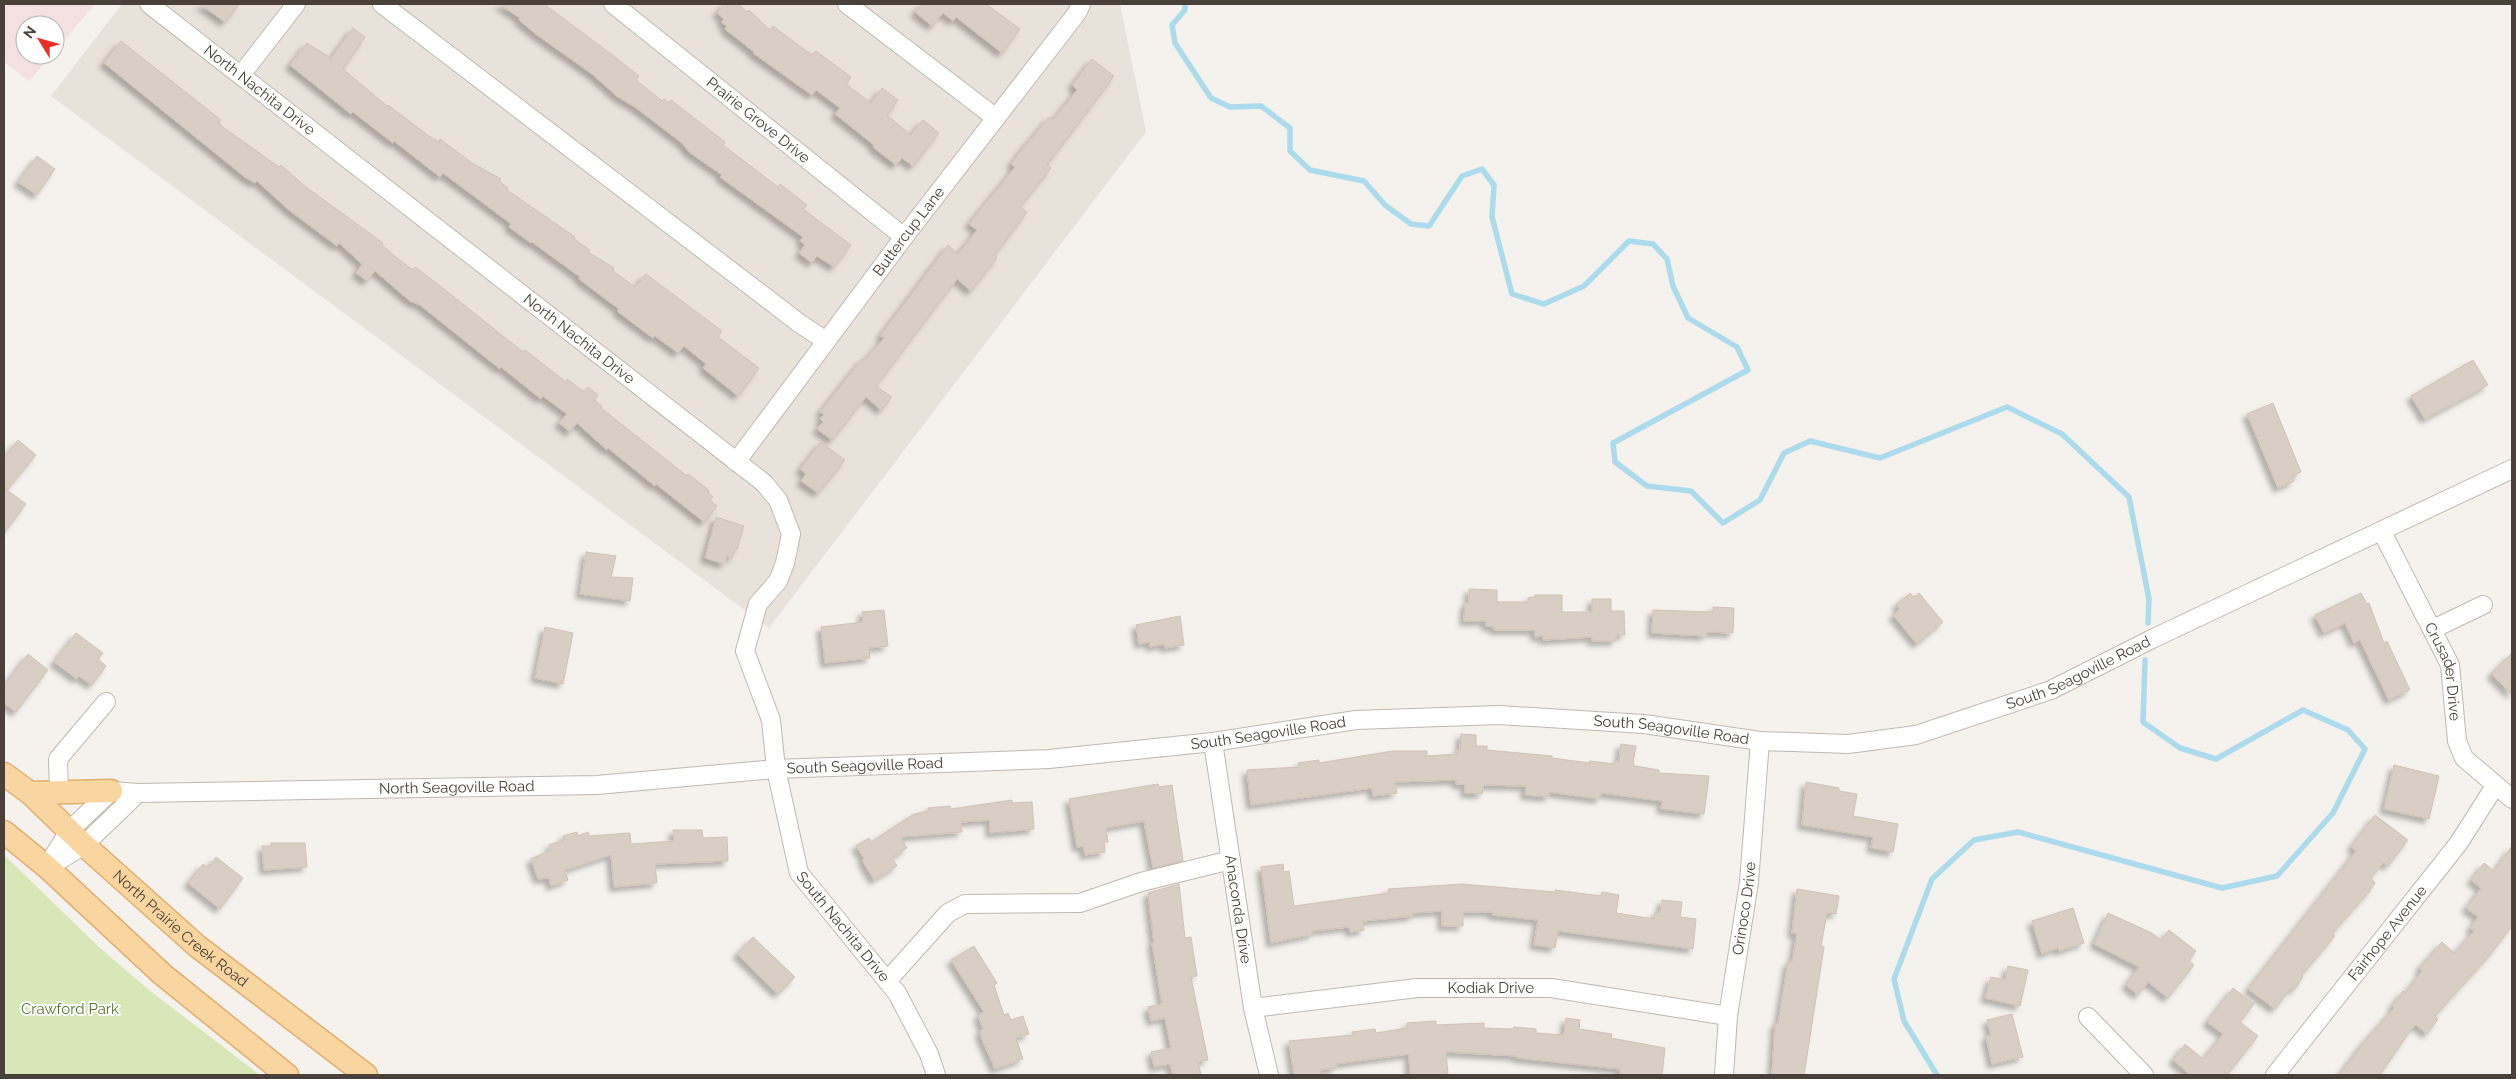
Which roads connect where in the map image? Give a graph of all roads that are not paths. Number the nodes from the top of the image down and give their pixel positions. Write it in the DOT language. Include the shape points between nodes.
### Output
graph roads {
  1 [pos="149,4"];
  2 [pos="296,4"];
  3 [pos="382,4"];
  4 [pos="613,4"];
  5 [pos="847,4"];
  6 [pos="1074,7"];
  7 [pos="242,75"];
  8 [pos="996,118"];
  9 [pos="904,237"];
  10 [pos="826,341"];
  11 [pos="736,462"];
  12 [pos="2512,469"];
  13 [pos="2382,532"];
  14 [pos="2483,605"];
  15 [pos="2433,629"];
  16 [pos="106,702"];
  17 [pos="1760,741"];
  18 [pos="1213,742"];
  19 [pos="776,769"];
  20 [pos="4,774"];
  21 [pos="2495,786"];
  22 [pos="112,791"];
  23 [pos="59,792"];
  24 [pos="30,793"];
  25 [pos="138,793"];
  26 [pos="2512,799"];
  27 [pos="4,832"];
  28 [pos="76,838"];
  29 [pos="1231,860"];
  30 [pos="47,867"];
  31 [pos="887,981"];
  32 [pos="1253,1008"];
  33 [pos="1728,1016"];
  34 [pos="2088,1016"];
  35 [pos="287,1075"];
  36 [pos="366,1075"];
  37 [pos="936,1075"];
  38 [pos="1269,1075"];
  39 [pos="1724,1075"];
  40 [pos="2144,1075"];
  41 [pos="2275,1075"];
  1 -- 7 [label="street, North Nachita Drive"];
  2 -- 7 [label="street"];
  3 -- 10 [label="street"];
  4 -- 9 [label="street, Prairie Grove Drive"];
  5 -- 8 [label="street"];
  6 -- 8 [label="street, Buttercup Lane"];
  7 -- 11 [label="street, North Nachita Drive"];
  8 -- 9 [label="street, Buttercup Lane"];
  9 -- 10 [label="street, Buttercup Lane"];
  10 -- 11 [label="street, Buttercup Lane"];
  11 -- 19 [label="street, North Nachita Drive" via="764,483 778,500 791,534 778,581 758,604 745,651 771,720"];
  12 -- 13 [label="street, South Seagoville Road"];
  13 -- 15 [label="street, Crusader Drive"];
  13 -- 17 [label="street, South Seagoville Road" via="2154,638 2051,690 1916,735 1848,744"];
  14 -- 15 [label="street"];
  15 -- 21 [label="street, Crusader Drive" via="2450,664 2457,741 2464,758"];
  16 -- 23 [label="street" via="58,759"];
  17 -- 18 [label="street, South Seagoville Road" via="1644,724 1498,715 1356,720"];
  17 -- 33 [label="street, Orinoco Drive" via="1749,882"];
  18 -- 19 [label="street, South Seagoville Road" via="1049,759"];
  18 -- 29 [label="street, Anaconda Drive"];
  19 -- 25 [label="street, North Seagoville Road" via="597,785"];
  19 -- 31 [label="street, South Nachita Drive" via="799,872"];
  20 -- 24 [label="main road, North Prairie Creek Road"];
  21 -- 26 [label="street, Crusader Drive"];
  21 -- 41 [label="street, Fairhope Avenue" via="2458,844"];
  22 -- 23 [label="main road"];
  22 -- 25 [label="street, North Seagoville Road"];
  22 -- 28 [label="street"];
  23 -- 24 [label="main road"];
  24 -- 28 [label="main road, North Prairie Creek Road"];
  25 -- 28 [label="street"];
  27 -- 30 [label="main road"];
  28 -- 30 [label="street"];
  28 -- 36 [label="main road, North Prairie Creek Road" via="197,946"];
  29 -- 31 [label="street" via="1141,882 1080,903 965,904 948,913"];
  29 -- 32 [label="street, Anaconda Drive"];
  30 -- 35 [label="main road" via="162,974"];
  31 -- 37 [label="street, South Nachita Drive" via="897,993 929,1054"];
  32 -- 33 [label="street, Kodiak Drive" via="1417,988 1551,988"];
  32 -- 38 [label="street, Anaconda Drive"];
  33 -- 39 [label="street, Orinoco Drive"];
  34 -- 40 [label="street"];
}
